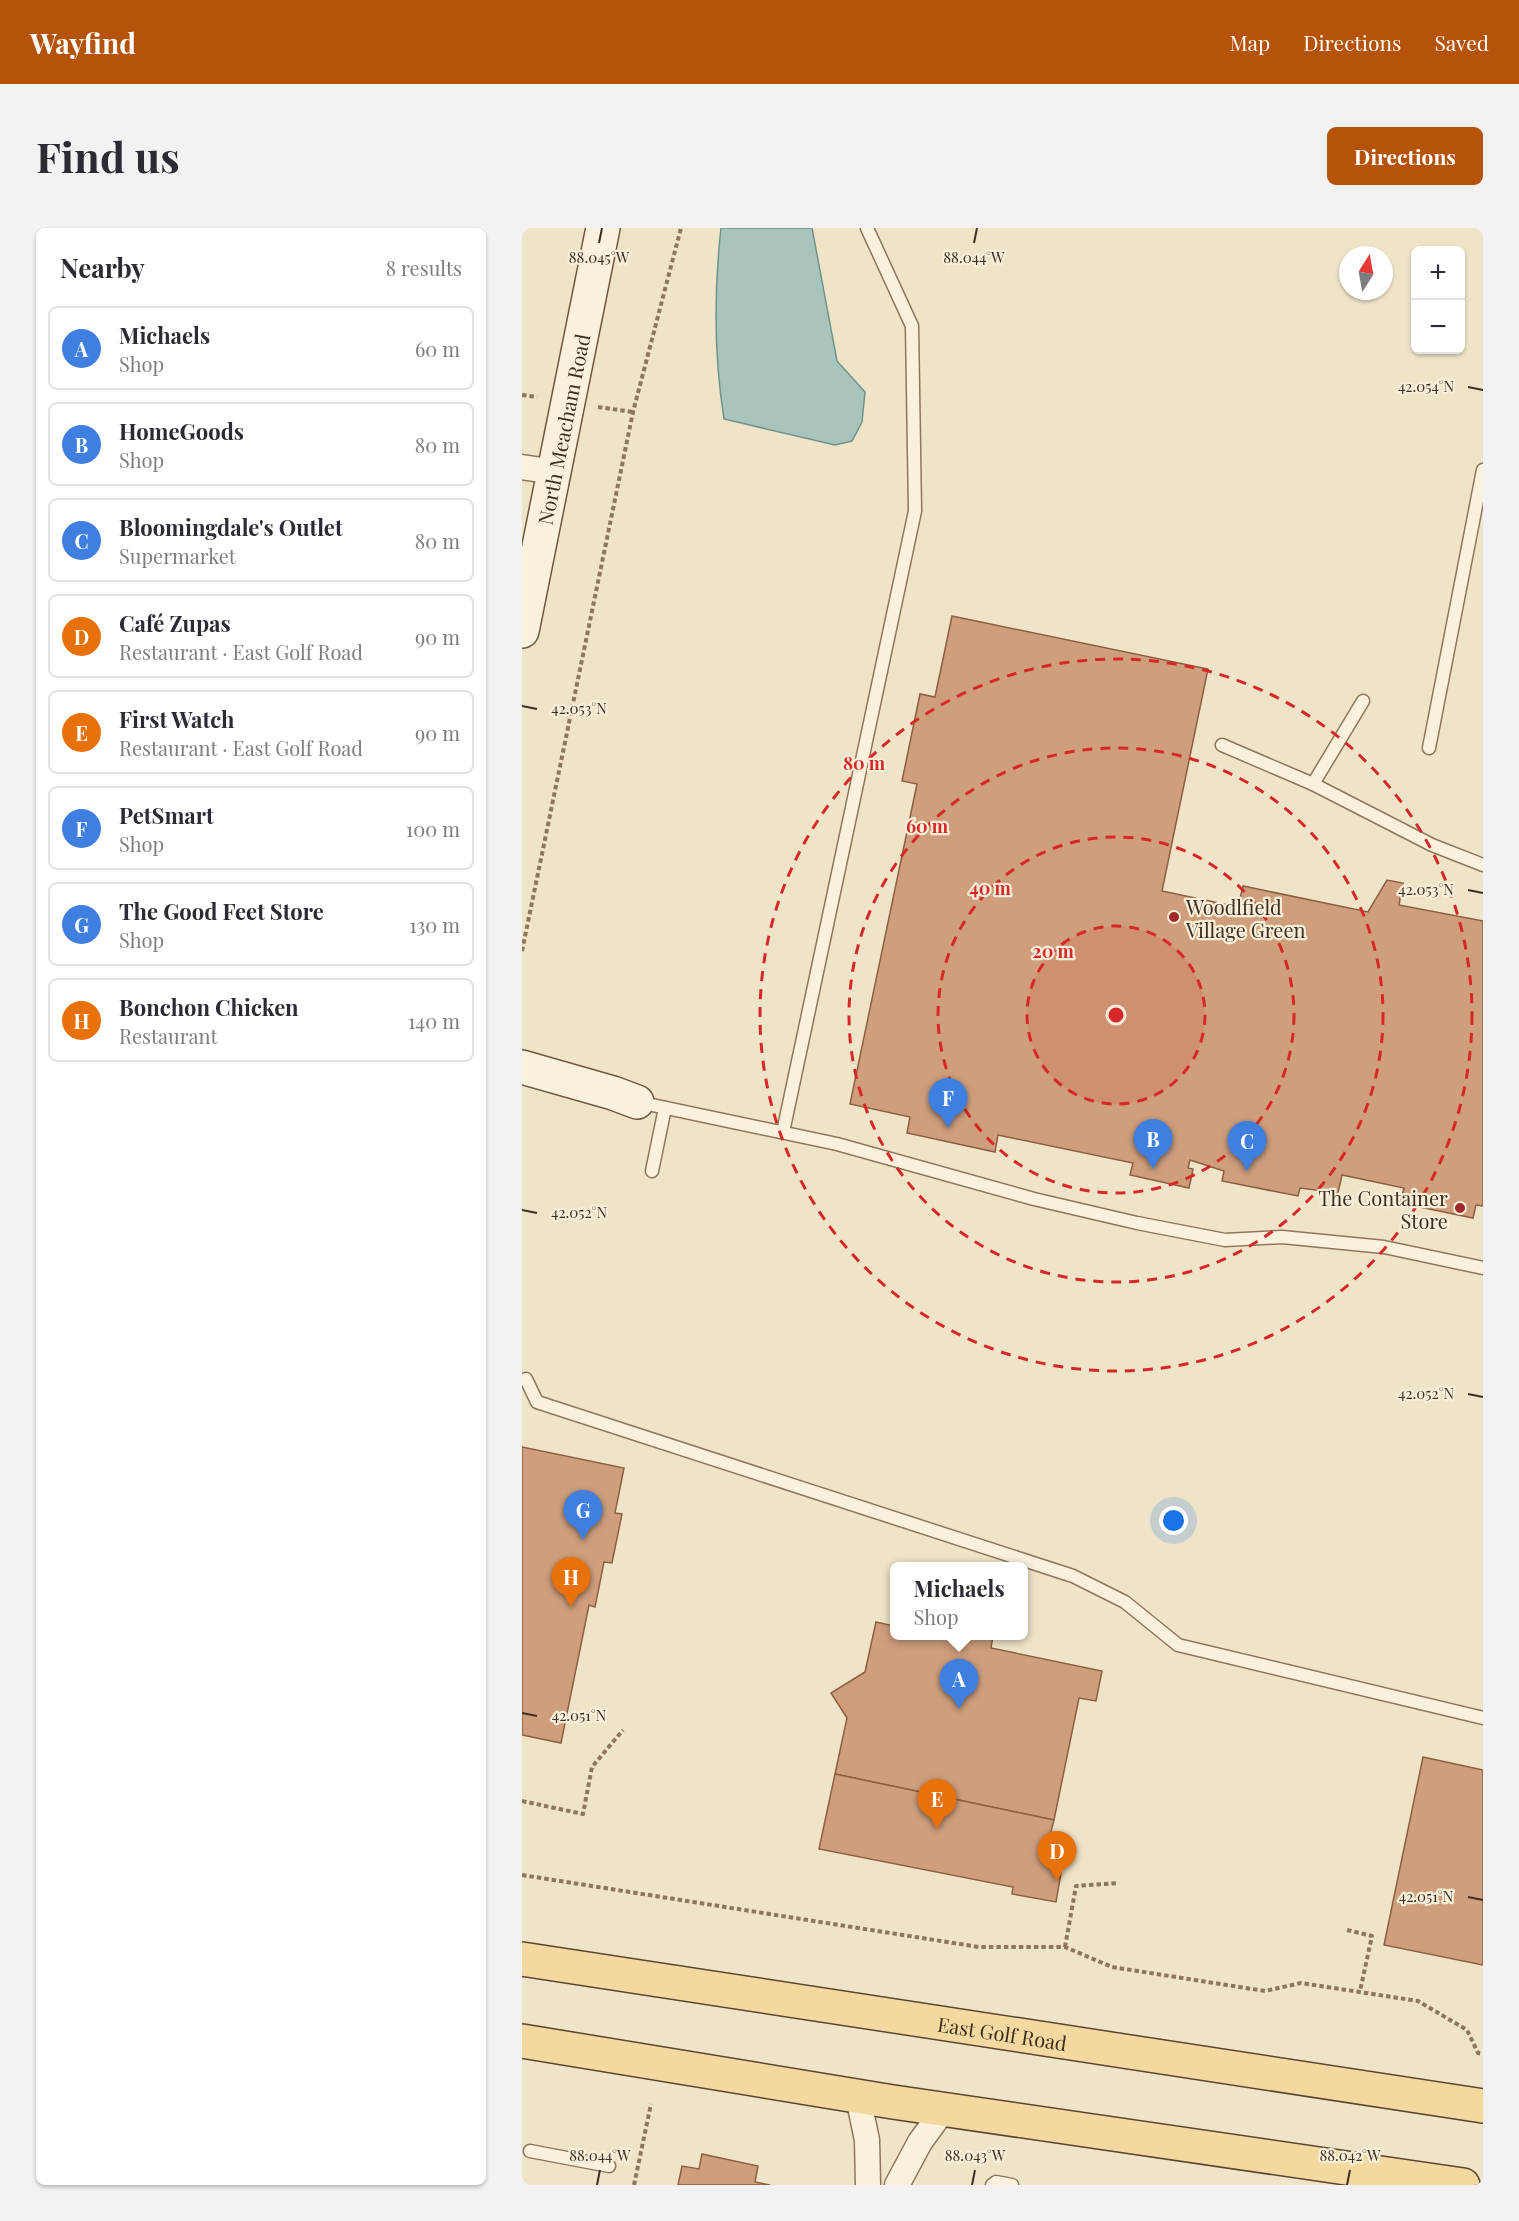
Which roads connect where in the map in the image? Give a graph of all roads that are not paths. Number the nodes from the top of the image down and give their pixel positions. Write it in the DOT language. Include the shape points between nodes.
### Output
graph roads {
  1 [pos="603,228"];
  2 [pos="867,228"];
  3 [pos="522,467"];
  4 [pos="1483,470"];
  5 [pos="555,472"];
  6 [pos="522,631"];
  7 [pos="1363,701"];
  8 [pos="1222,745"];
  9 [pos="1429,748"];
  10 [pos="1313,784"];
  11 [pos="1483,865"];
  12 [pos="522,1067"];
  13 [pos="522,1090"];
  14 [pos="651,1105"];
  15 [pos="783,1132"];
  16 [pos="652,1171"];
  17 [pos="1483,1268"];
  18 [pos="526,1379"];
  19 [pos="1483,1718"];
  20 [pos="522,1959"];
  21 [pos="522,2041"];
  22 [pos="858,2097"];
  23 [pos="1483,2106"];
  24 [pos="944,2109"];
  25 [pos="530,2151"];
  26 [pos="609,2166"];
  27 [pos="868,2185"];
  28 [pos="897,2185"];
  29 [pos="992,2185"];
  30 [pos="1012,2185"];
  31 [pos="1463,2185"];
  1 -- 5 [label="main road, North Meacham Road"];
  2 -- 15 [label="lane" via="912,326 915,511"];
  3 -- 5 [label="street"];
  4 -- 9 [label="lane"];
  5 -- 6 [label="main road, North Meacham Road"];
  7 -- 10 [label="lane"];
  8 -- 10 [label="lane"];
  10 -- 11 [label="lane" via="1432,845"];
  12 -- 14 [label="main road"];
  13 -- 14 [label="main road"];
  14 -- 15 [label="lane"];
  14 -- 16 [label="lane"];
  15 -- 17 [label="lane" via="1147,1225 1225,1240 1282,1237 1384,1247"];
  18 -- 19 [label="lane" via="537,1402 1072,1575 1125,1602 1178,1645"];
  20 -- 23 [label="main road, East Golf Road"];
  21 -- 22 [label="main road"];
  22 -- 24 [label="main road"];
  22 -- 27 [label="street" via="867,2140"];
  24 -- 28 [label="street" via="920,2142"];
  24 -- 31 [label="main road"];
  25 -- 26 [label="lane"];
  29 -- 30 [label="lane"];
}
